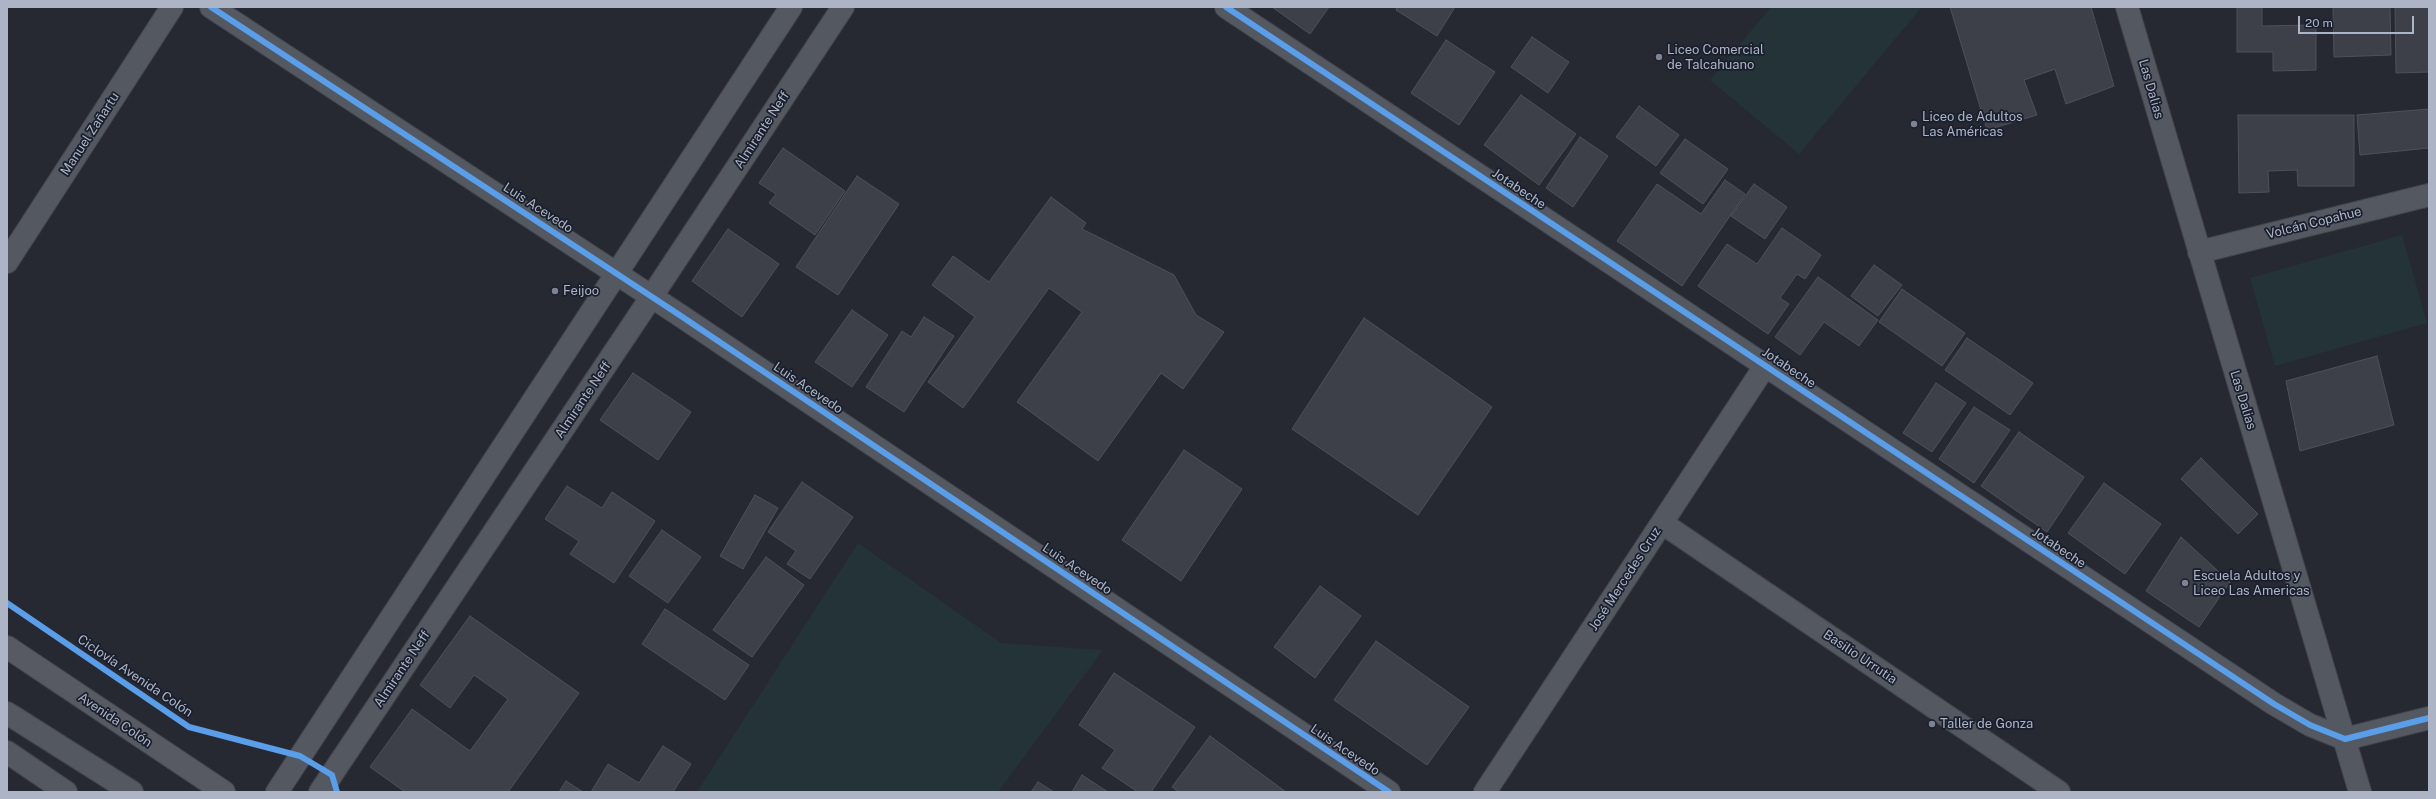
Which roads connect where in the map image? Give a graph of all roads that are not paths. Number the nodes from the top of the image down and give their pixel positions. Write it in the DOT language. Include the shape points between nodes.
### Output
graph roads {
  1 [pos="172,7"];
  2 [pos="211,7"];
  3 [pos="791,7"];
  4 [pos="843,7"];
  5 [pos="1226,7"];
  6 [pos="2127,7"];
  7 [pos="2429,195"];
  8 [pos="2199,252"];
  9 [pos="7,262"];
  10 [pos="617,273"];
  11 [pos="652,296"];
  12 [pos="1765,366"];
  13 [pos="1662,523"];
  14 [pos="7,647"];
  15 [pos="7,713"];
  16 [pos="2429,718"];
  17 [pos="2344,739"];
  18 [pos="7,752"];
  19 [pos="66,792"];
  20 [pos="132,792"];
  21 [pos="224,792"];
  22 [pos="277,792"];
  23 [pos="320,792"];
  24 [pos="1389,792"];
  25 [pos="1485,792"];
  26 [pos="2059,792"];
  27 [pos="2360,792"];
  1 -- 9 [label="street, Manuel Zañartu"];
  2 -- 10 [label="street, Luis Acevedo"];
  3 -- 10 [label="street"];
  4 -- 11 [label="street, Almirante Neff"];
  5 -- 12 [label="street, Jotabeche"];
  6 -- 8 [label="street, Las Dalias"];
  7 -- 8 [label="street, Volcán Copahue"];
  8 -- 17 [label="street, Las Dalias"];
  10 -- 11 [label="street, Luis Acevedo"];
  10 -- 22 [label="street"];
  11 -- 23 [label="street, Almirante Neff"];
  11 -- 24 [label="street, Luis Acevedo"];
  12 -- 13 [label="street, José Mercedes Cruz"];
  12 -- 17 [label="street, Jotabeche" via="2274,704 2310,725"];
  13 -- 25 [label="street, José Mercedes Cruz"];
  13 -- 26 [label="street, Basilio Urrutia"];
  14 -- 21 [label="main road, Avenida Colón"];
  15 -- 20 [label="street"];
  16 -- 17 [label="street"];
  17 -- 27 [label="street, Las Dalias"];
  18 -- 19 [label="street"];
}
